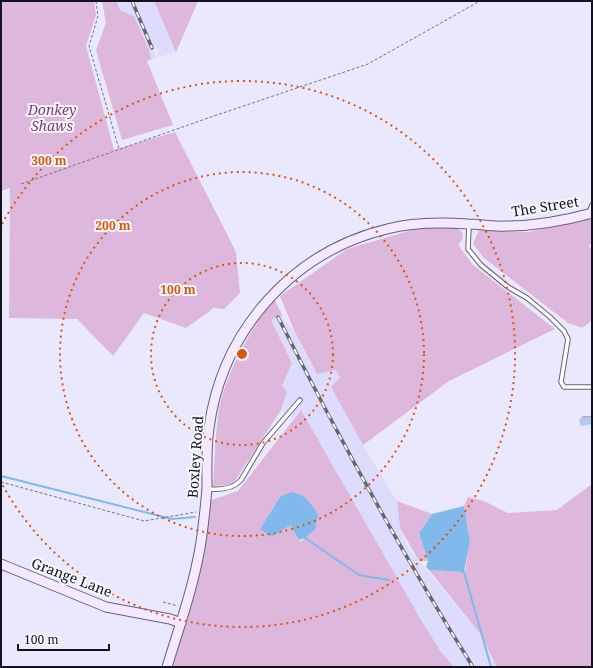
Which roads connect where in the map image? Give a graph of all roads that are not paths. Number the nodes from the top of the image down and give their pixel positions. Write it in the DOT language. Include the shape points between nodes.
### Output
graph roads {
  1 [pos="591,210"];
  2 [pos="469,224"];
  3 [pos="503,226"];
  4 [pos="592,388"];
  5 [pos="300,400"];
  6 [pos="207,489"];
  7 [pos="1,564"];
  8 [pos="181,623"];
  9 [pos="167,667"];
  1 -- 3 [label="street, The Street" via="537,224"];
  2 -- 3 [label="street, Boxley Road"];
  2 -- 4 [label="lane" via="468,249 481,264 508,287 527,298 564,331 568,339 561,382 564,386"];
  2 -- 6 [label="street, Boxley Road" via="407,225 360,236 314,260 280,287 249,323 222,376 209,427"];
  5 -- 6 [label="lane" via="263,443 237,484 221,490"];
  6 -- 8 [label="street, Boxley Road" via="197,563"];
  7 -- 8 [label="street, Grange Lane" via="106,607"];
  8 -- 9 [label="street, Boxley Road"];
}
